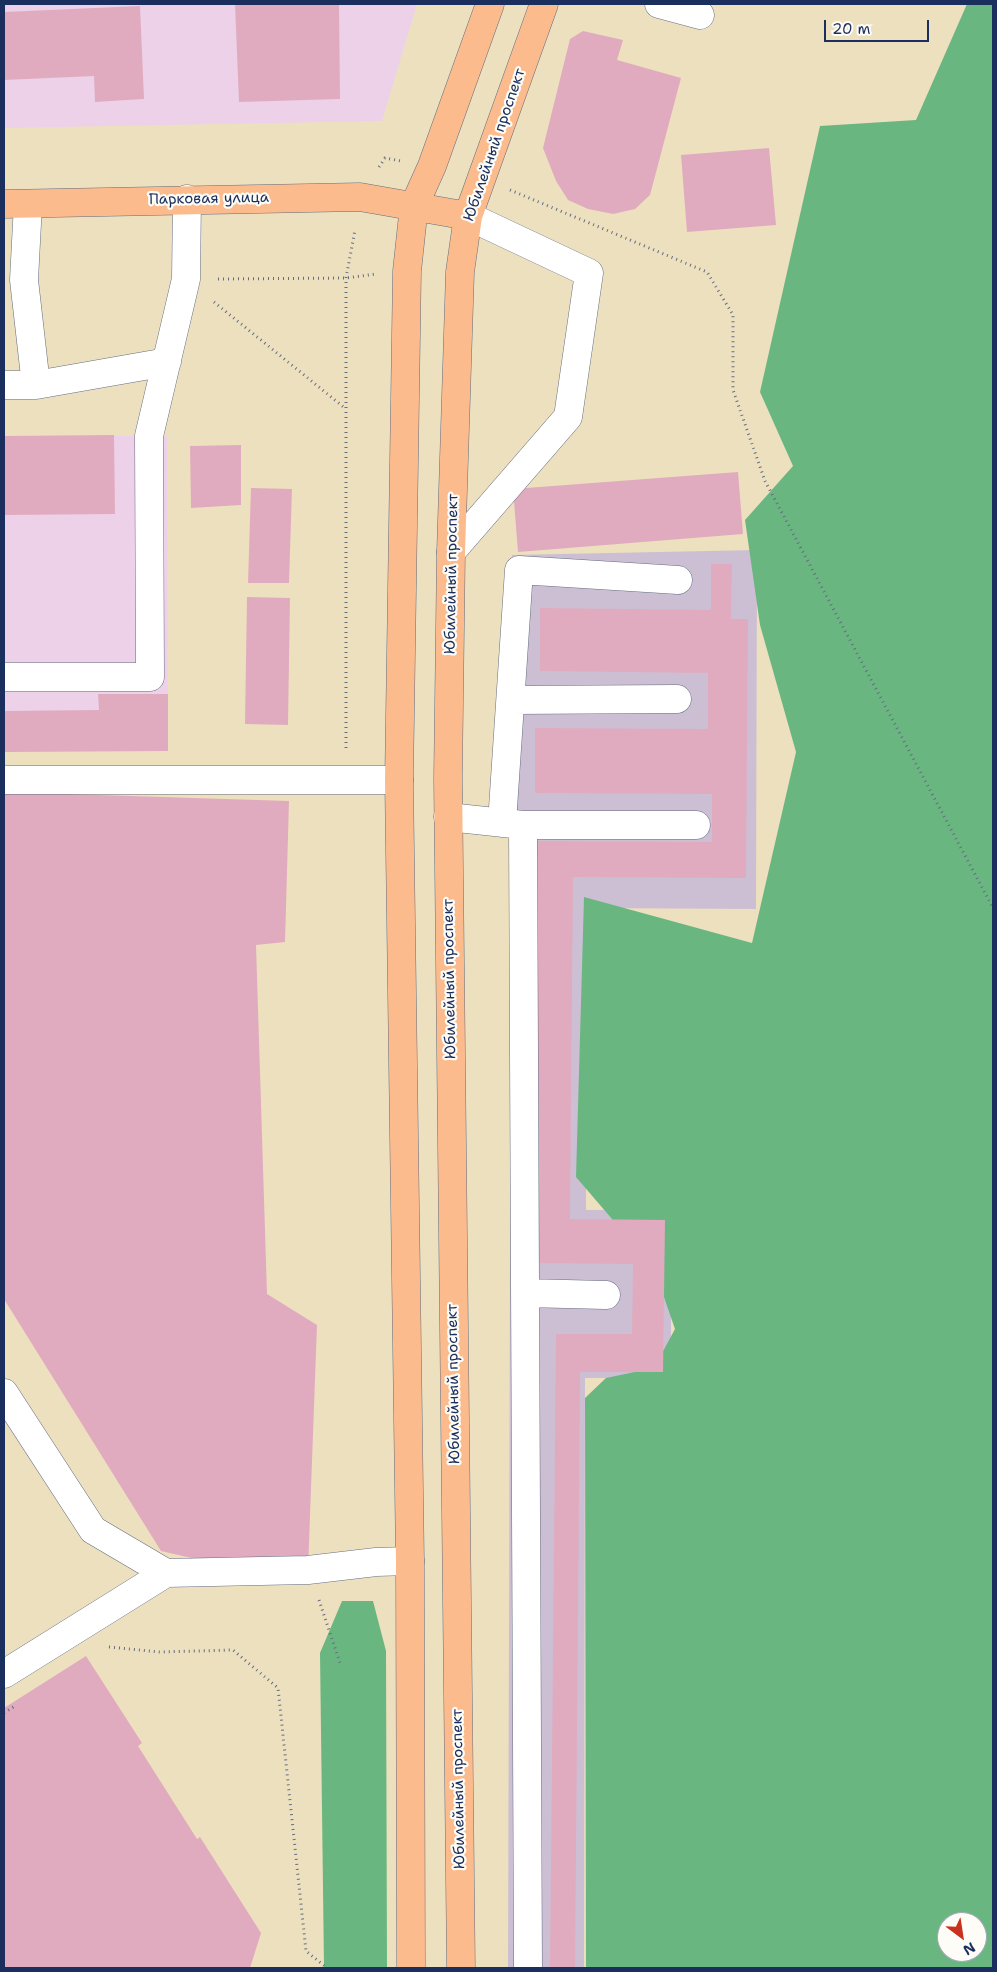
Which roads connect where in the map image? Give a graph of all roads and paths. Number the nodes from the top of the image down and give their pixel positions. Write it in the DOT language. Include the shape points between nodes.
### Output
graph roads {
  1 [pos="490,4"];
  2 [pos="544,4"];
  3 [pos="658,4"];
  4 [pos="700,15"];
  5 [pos="385,158"];
  6 [pos="481,179"];
  7 [pos="360,198"];
  8 [pos="187,199"];
  9 [pos="16,204"];
  10 [pos="414,206"];
  11 [pos="468,216"];
  12 [pos="407,271"];
  13 [pos="346,278"];
  14 [pos="186,279"];
  15 [pos="167,362"];
  16 [pos="4,385"];
  17 [pos="36,385"];
  18 [pos="346,409"];
  19 [pos="451,552"];
  20 [pos="678,580"];
  21 [pos="4,678"];
  22 [pos="677,699"];
  23 [pos="511,700"];
  24 [pos="346,778"];
  25 [pos="4,780"];
  26 [pos="399,780"];
  27 [pos="448,817"];
  28 [pos="513,824"];
  29 [pos="696,825"];
  30 [pos="993,908"];
  31 [pos="526,1293"];
  32 [pos="606,1295"];
  33 [pos="4,1393"];
  34 [pos="410,1561"];
  35 [pos="308,1570"];
  36 [pos="166,1574"];
  37 [pos="102,1652"];
  38 [pos="341,1666"];
  39 [pos="4,1674"];
  40 [pos="20,1703"];
  41 [pos="4,1713"];
  42 [pos="327,1968"];
  43 [pos="411,1968"];
  44 [pos="461,1968"];
  45 [pos="528,1968"];
  1 -- 10 [label="main road" via="432,166"];
  2 -- 6 [label="main road, Юбилейный проспект"];
  3 -- 4 [label="street"];
  5 -- 7 [label="path"];
  6 -- 11 [label="main road, Юбилейный проспект"];
  6 -- 30 [label="path" via="707,272 733,315 733,390 765,481"];
  7 -- 8 [label="main road, Парковая улица"];
  7 -- 10 [label="main road, Парковая улица"];
  7 -- 13 [label="path"];
  8 -- 9 [label="main road, Парковая улица"];
  8 -- 14 [label="street"];
  9 -- 17 [label="street"];
  10 -- 11 [label="main road, Парковая улица"];
  10 -- 12 [label="main road"];
  11 -- 19 [label="main road, Юбилейный проспект" via="460,272"];
  11 -- 19 [label="street" via="589,273 568,417"];
  12 -- 13 [label="path"];
  12 -- 26 [label="main road"];
  13 -- 14 [label="path"];
  13 -- 18 [label="path"];
  14 -- 15 [label="street"];
  14 -- 18 [label="path"];
  15 -- 17 [label="street"];
  15 -- 21 [label="street" via="149,436 150,676"];
  16 -- 17 [label="street"];
  18 -- 24 [label="path"];
  19 -- 27 [label="main road, Юбилейный проспект"];
  20 -- 23 [label="street" via="519,570"];
  22 -- 23 [label="street"];
  23 -- 28 [label="street"];
  24 -- 25 [label="street"];
  24 -- 26 [label="street"];
  26 -- 34 [label="main road"];
  27 -- 28 [label="street"];
  27 -- 44 [label="main road, Юбилейный проспект"];
  28 -- 29 [label="street"];
  28 -- 31 [label="street"];
  31 -- 32 [label="street"];
  31 -- 45 [label="street"];
  33 -- 36 [label="street" via="92,1530"];
  34 -- 35 [label="street"];
  34 -- 43 [label="main road"];
  35 -- 36 [label="street"];
  35 -- 38 [label="path"];
  36 -- 39 [label="street"];
  37 -- 42 [label="path" via="110,1647 160,1652 233,1650 278,1688 306,1951"];
  40 -- 41 [label="path"];
}
